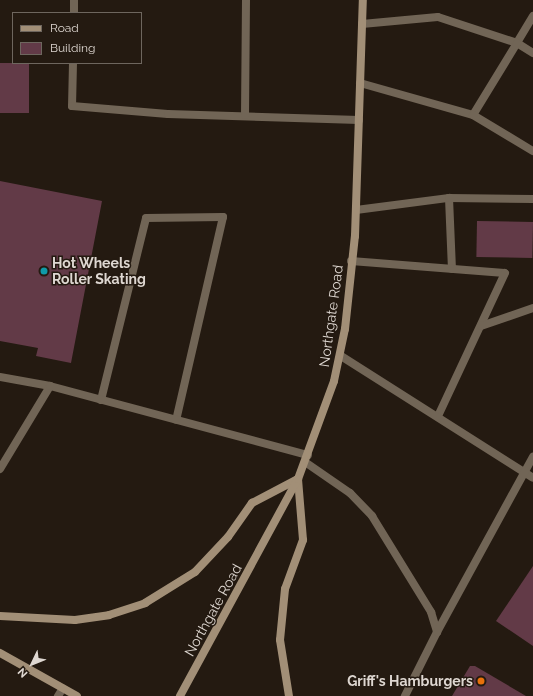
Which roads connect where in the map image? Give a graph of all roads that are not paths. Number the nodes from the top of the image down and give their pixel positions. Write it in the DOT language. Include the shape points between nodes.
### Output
graph roads {
  1 [pos="74,0"];
  2 [pos="246,0"];
  3 [pos="363,0"];
  4 [pos="74,12"];
  5 [pos="533,16"];
  6 [pos="362,24"];
  7 [pos="516,43"];
  8 [pos="533,53"];
  9 [pos="73,64"];
  10 [pos="360,83"];
  11 [pos="245,115"];
  12 [pos="473,115"];
  13 [pos="359,120"];
  14 [pos="533,150"];
  15 [pos="449,198"];
  16 [pos="533,199"];
  17 [pos="356,210"];
  18 [pos="352,261"];
  19 [pos="452,269"];
  20 [pos="533,308"];
  21 [pos="481,326"];
  22 [pos="341,356"];
  23 [pos="0,377"];
  24 [pos="50,386"];
  25 [pos="101,400"];
  26 [pos="438,416"];
  27 [pos="176,420"];
  28 [pos="533,457"];
  29 [pos="307,458"];
  30 [pos="0,469"];
  31 [pos="524,472"];
  32 [pos="533,478"];
  33 [pos="298,479"];
  34 [pos="0,616"];
  35 [pos="437,632"];
  36 [pos="0,653"];
  37 [pos="63,688"];
  38 [pos="58,696"];
  39 [pos="77,696"];
  40 [pos="180,696"];
  41 [pos="289,696"];
  42 [pos="405,696"];
  1 -- 4 [label="lane"];
  2 -- 11 [label="lane"];
  3 -- 6 [label="main road, Northgate Road"];
  5 -- 7 [label="lane"];
  6 -- 7 [label="lane" via="438,17"];
  6 -- 10 [label="main road, Northgate Road"];
  7 -- 8 [label="lane"];
  7 -- 12 [label="lane"];
  9 -- 11 [label="lane" via="72,106 168,114"];
  10 -- 12 [label="lane"];
  10 -- 13 [label="main road, Northgate Road"];
  11 -- 13 [label="lane"];
  12 -- 14 [label="lane"];
  13 -- 17 [label="main road, Northgate Road"];
  15 -- 16 [label="lane"];
  15 -- 17 [label="lane"];
  15 -- 19 [label="lane"];
  17 -- 18 [label="main road, Northgate Road"];
  18 -- 19 [label="lane"];
  18 -- 22 [label="main road, Northgate Road"];
  19 -- 21 [label="lane" via="505,273"];
  20 -- 21 [label="lane"];
  21 -- 26 [label="lane"];
  22 -- 26 [label="lane"];
  22 -- 29 [label="main road, Northgate Road" via="327,406"];
  23 -- 24 [label="lane"];
  24 -- 25 [label="lane"];
  24 -- 30 [label="lane"];
  25 -- 27 [label="lane"];
  25 -- 27 [label="lane" via="146,218 224,217"];
  26 -- 31 [label="lane"];
  27 -- 29 [label="lane"];
  28 -- 31 [label="lane"];
  29 -- 33 [label="main road, Northgate Road"];
  29 -- 35 [label="lane" via="350,493 372,516 431,612"];
  31 -- 32 [label="lane"];
  31 -- 35 [label="lane"];
  33 -- 34 [label="main road" via="252,503 228,537 195,572 145,603 109,615 75,620"];
  33 -- 40 [label="main road, Northgate Road"];
  33 -- 41 [label="main road" via="303,540 285,589 280,640"];
  35 -- 42 [label="lane"];
  36 -- 37 [label="main road"];
  37 -- 38 [label="lane"];
  37 -- 39 [label="main road"];
}
